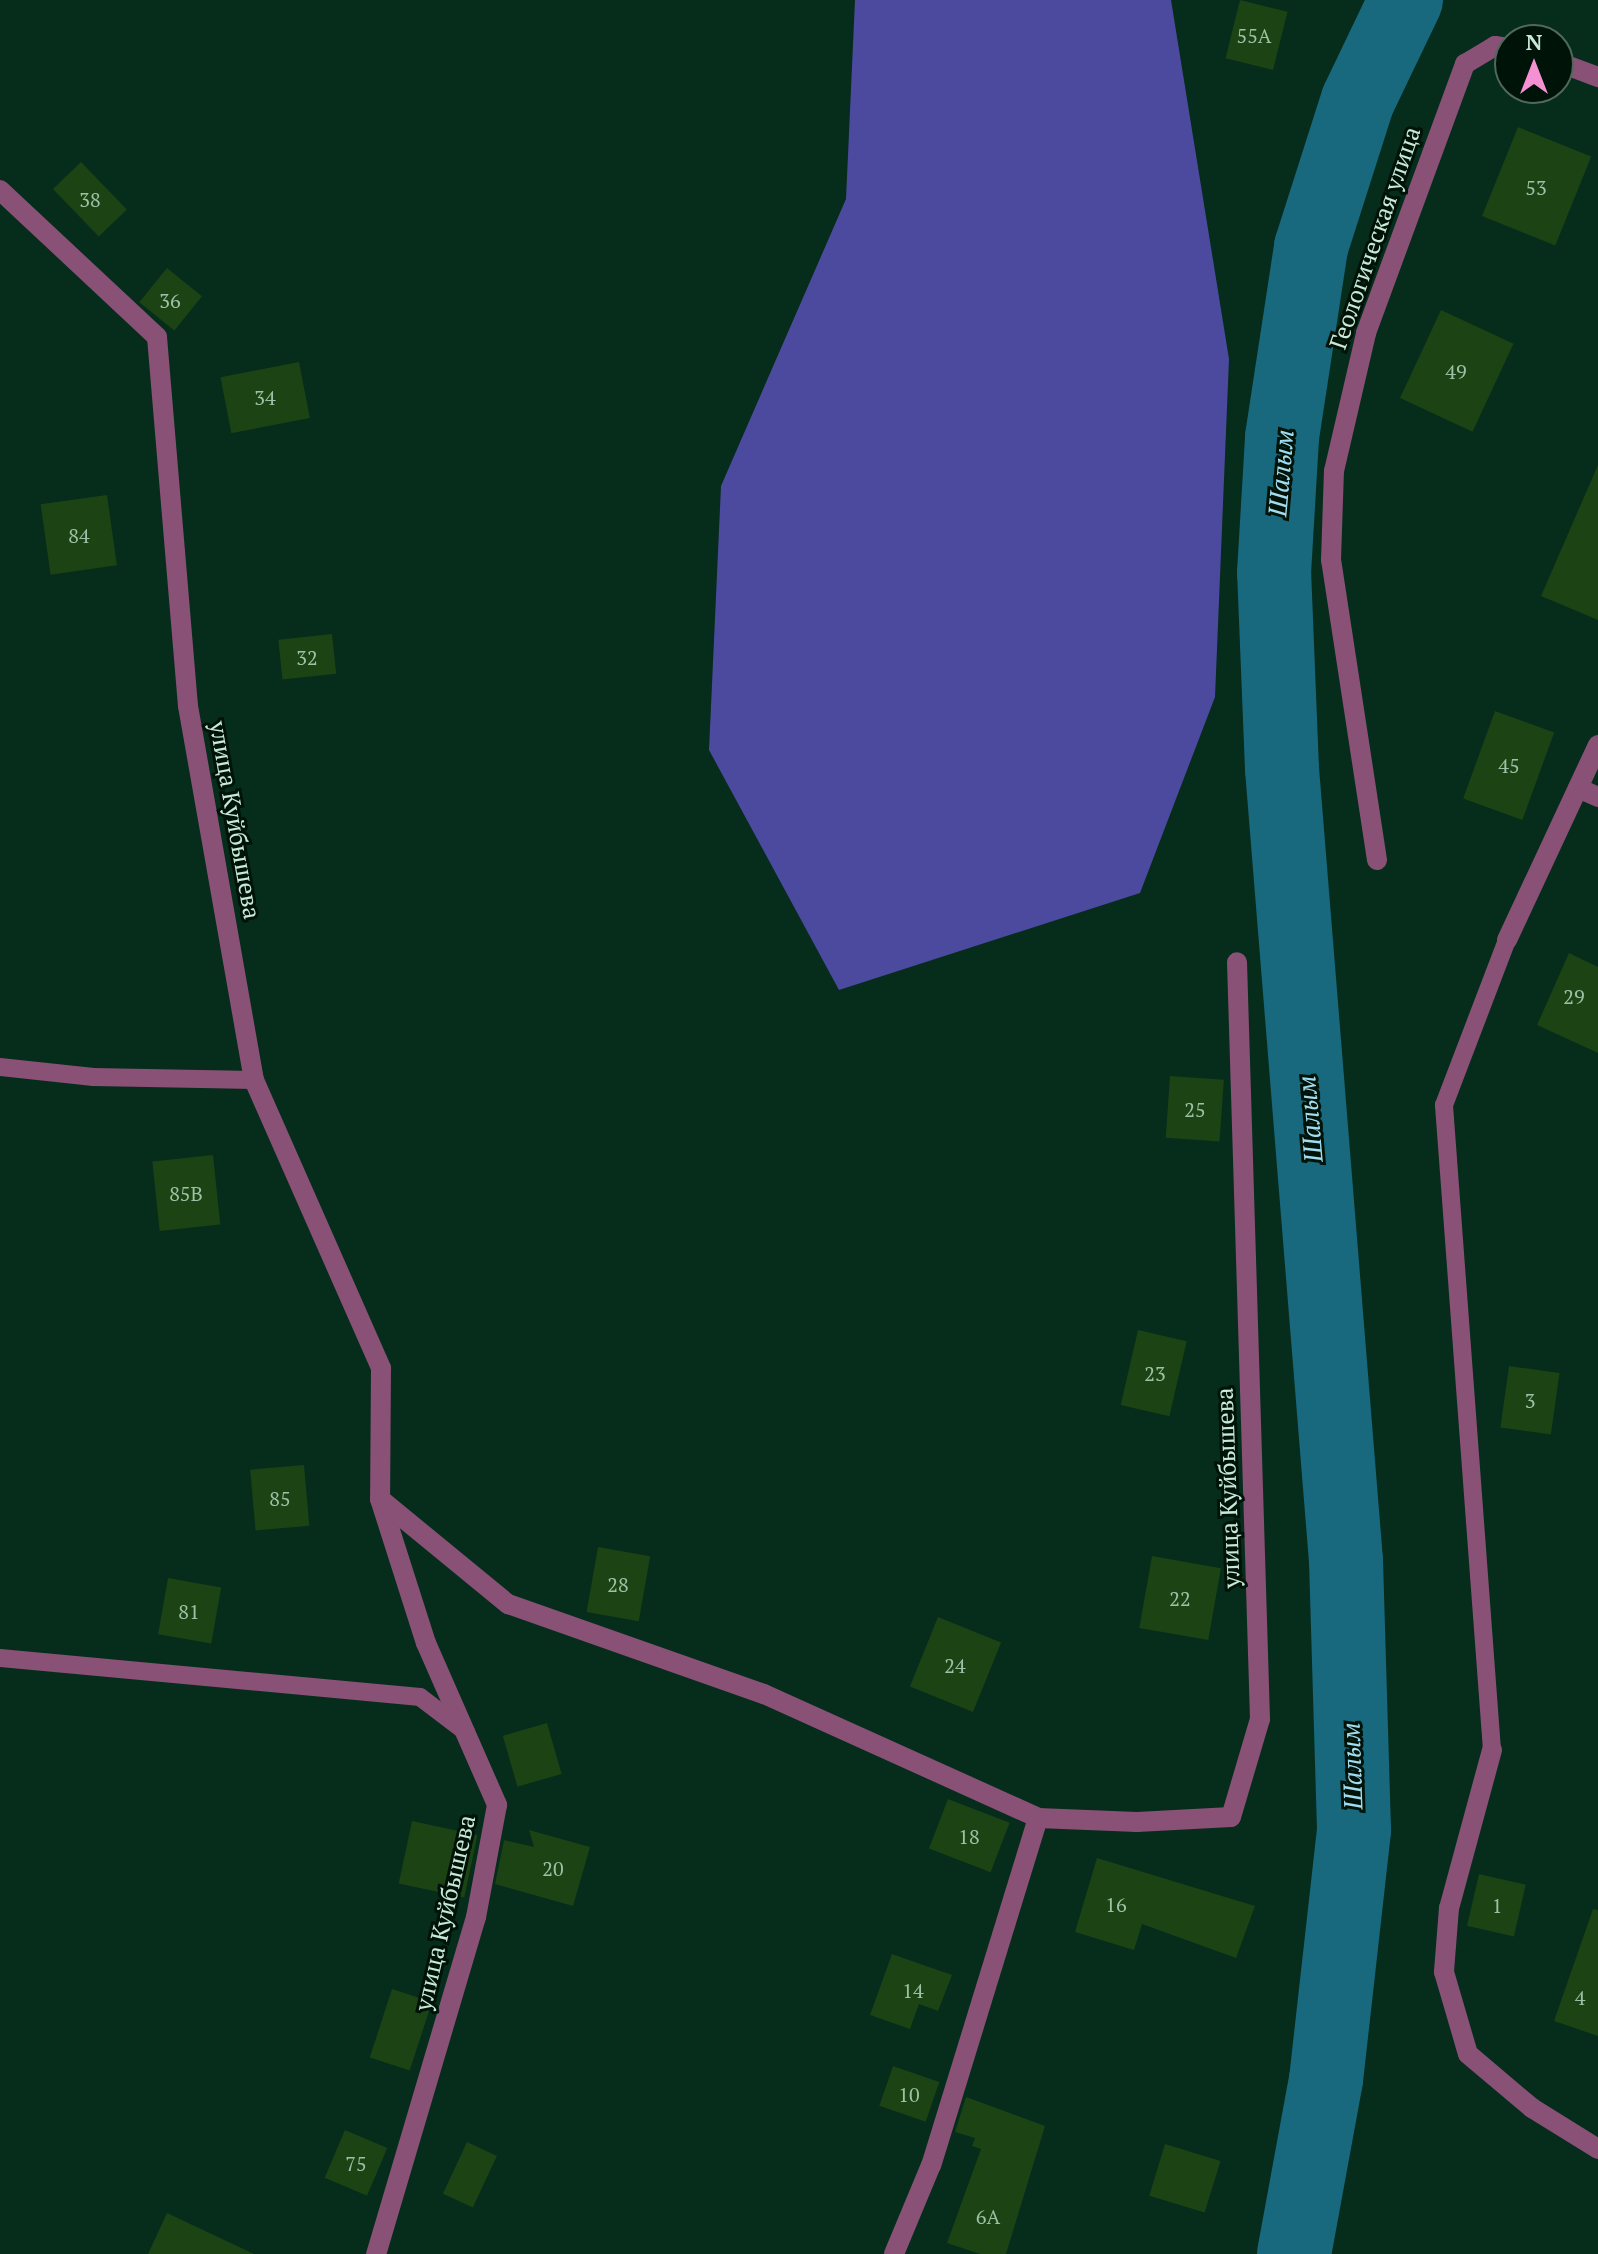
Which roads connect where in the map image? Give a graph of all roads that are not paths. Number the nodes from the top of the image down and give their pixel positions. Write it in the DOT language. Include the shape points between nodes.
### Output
graph roads {
  1 [pos="1494,47"];
  2 [pos="1574,68"];
  3 [pos="1598,77"];
  4 [pos="0,190"];
  5 [pos="1598,745"];
  6 [pos="1578,788"];
  7 [pos="1598,797"];
  8 [pos="1377,860"];
  9 [pos="1507,940"];
  10 [pos="1237,962"];
  11 [pos="0,1067"];
  12 [pos="254,1080"];
  13 [pos="380,1499"];
  14 [pos="0,1658"];
  15 [pos="466,1732"];
  16 [pos="1492,1750"];
  17 [pos="1038,1818"];
  18 [pos="1598,2149"];
  19 [pos="376,2254"];
  20 [pos="894,2254"];
  1 -- 8 [label="street, Геологическая улица" via="1465,64 1366,333 1334,471 1331,560"];
  2 -- 3 [label="street"];
  4 -- 12 [label="street, улица Куйбышева" via="157,337 188,706"];
  5 -- 6 [label="street"];
  6 -- 7 [label="street"];
  6 -- 9 [label="street"];
  9 -- 16 [label="lane" via="1444,1105"];
  10 -- 17 [label="street, улица Куйбышева" via="1260,1719 1231,1817 1137,1822"];
  11 -- 12 [label="lane" via="93,1077"];
  12 -- 13 [label="street, улица Куйбышева" via="381,1368"];
  13 -- 15 [label="street, улица Куйбышева" via="426,1643"];
  13 -- 17 [label="street, улица Куйбышева" via="508,1604 764,1694"];
  14 -- 15 [label="lane" via="420,1697"];
  15 -- 19 [label="street, улица Куйбышева" via="497,1805 476,1917"];
  16 -- 18 [label="street" via="1461,1852 1444,1972 1468,2054 1532,2108"];
  17 -- 20 [label="street" via="931,2165"];
}
